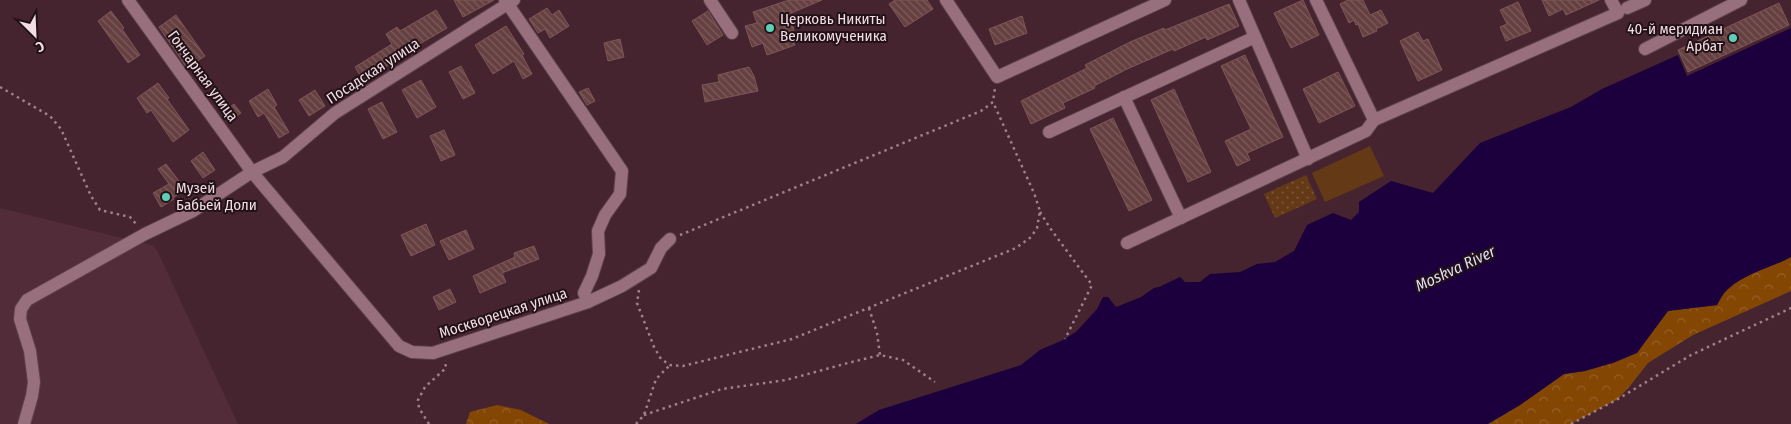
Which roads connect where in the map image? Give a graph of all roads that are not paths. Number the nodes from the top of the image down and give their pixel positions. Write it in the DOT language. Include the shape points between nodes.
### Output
graph roads {
  1 [pos="128,0"];
  2 [pos="710,0"];
  3 [pos="946,0"];
  4 [pos="1165,0"];
  5 [pos="1239,0"];
  6 [pos="1316,0"];
  7 [pos="1611,0"];
  8 [pos="1644,0"];
  9 [pos="1741,0"];
  10 [pos="509,1"];
  11 [pos="1623,10"];
  12 [pos="732,33"];
  13 [pos="1255,37"];
  14 [pos="1646,49"];
  15 [pos="1124,97"];
  16 [pos="1374,120"];
  17 [pos="1049,132"];
  18 [pos="1308,159"];
  19 [pos="252,172"];
  20 [pos="1181,218"];
  21 [pos="670,239"];
  22 [pos="1127,243"];
  23 [pos="588,302"];
  24 [pos="24,424"];
  1 -- 19 [label="street, Гончарная улица"];
  2 -- 12 [label="street"];
  3 -- 4 [label="street" via="997,77"];
  5 -- 13 [label="street"];
  6 -- 16 [label="street"];
  7 -- 11 [label="street"];
  8 -- 11 [label="street"];
  9 -- 14 [label="street"];
  10 -- 19 [label="street, Посадская улица" via="336,113 283,157"];
  10 -- 23 [label="street" via="622,171 620,194 598,231 600,254 584,293"];
  11 -- 16 [label="street"];
  13 -- 15 [label="street"];
  13 -- 18 [label="street" via="1299,123"];
  15 -- 17 [label="street"];
  15 -- 20 [label="street"];
  16 -- 18 [label="street" via="1366,131"];
  18 -- 20 [label="street"];
  19 -- 23 [label="street, Москворецкая улица" via="399,346 412,352 433,353"];
  19 -- 24 [label="street, Посадская улица" via="193,212 145,234 27,300 21,309 20,319 30,351 34,382"];
  20 -- 22 [label="street"];
  21 -- 23 [label="street, Москворецкая улица" via="661,248 651,268"];
}
